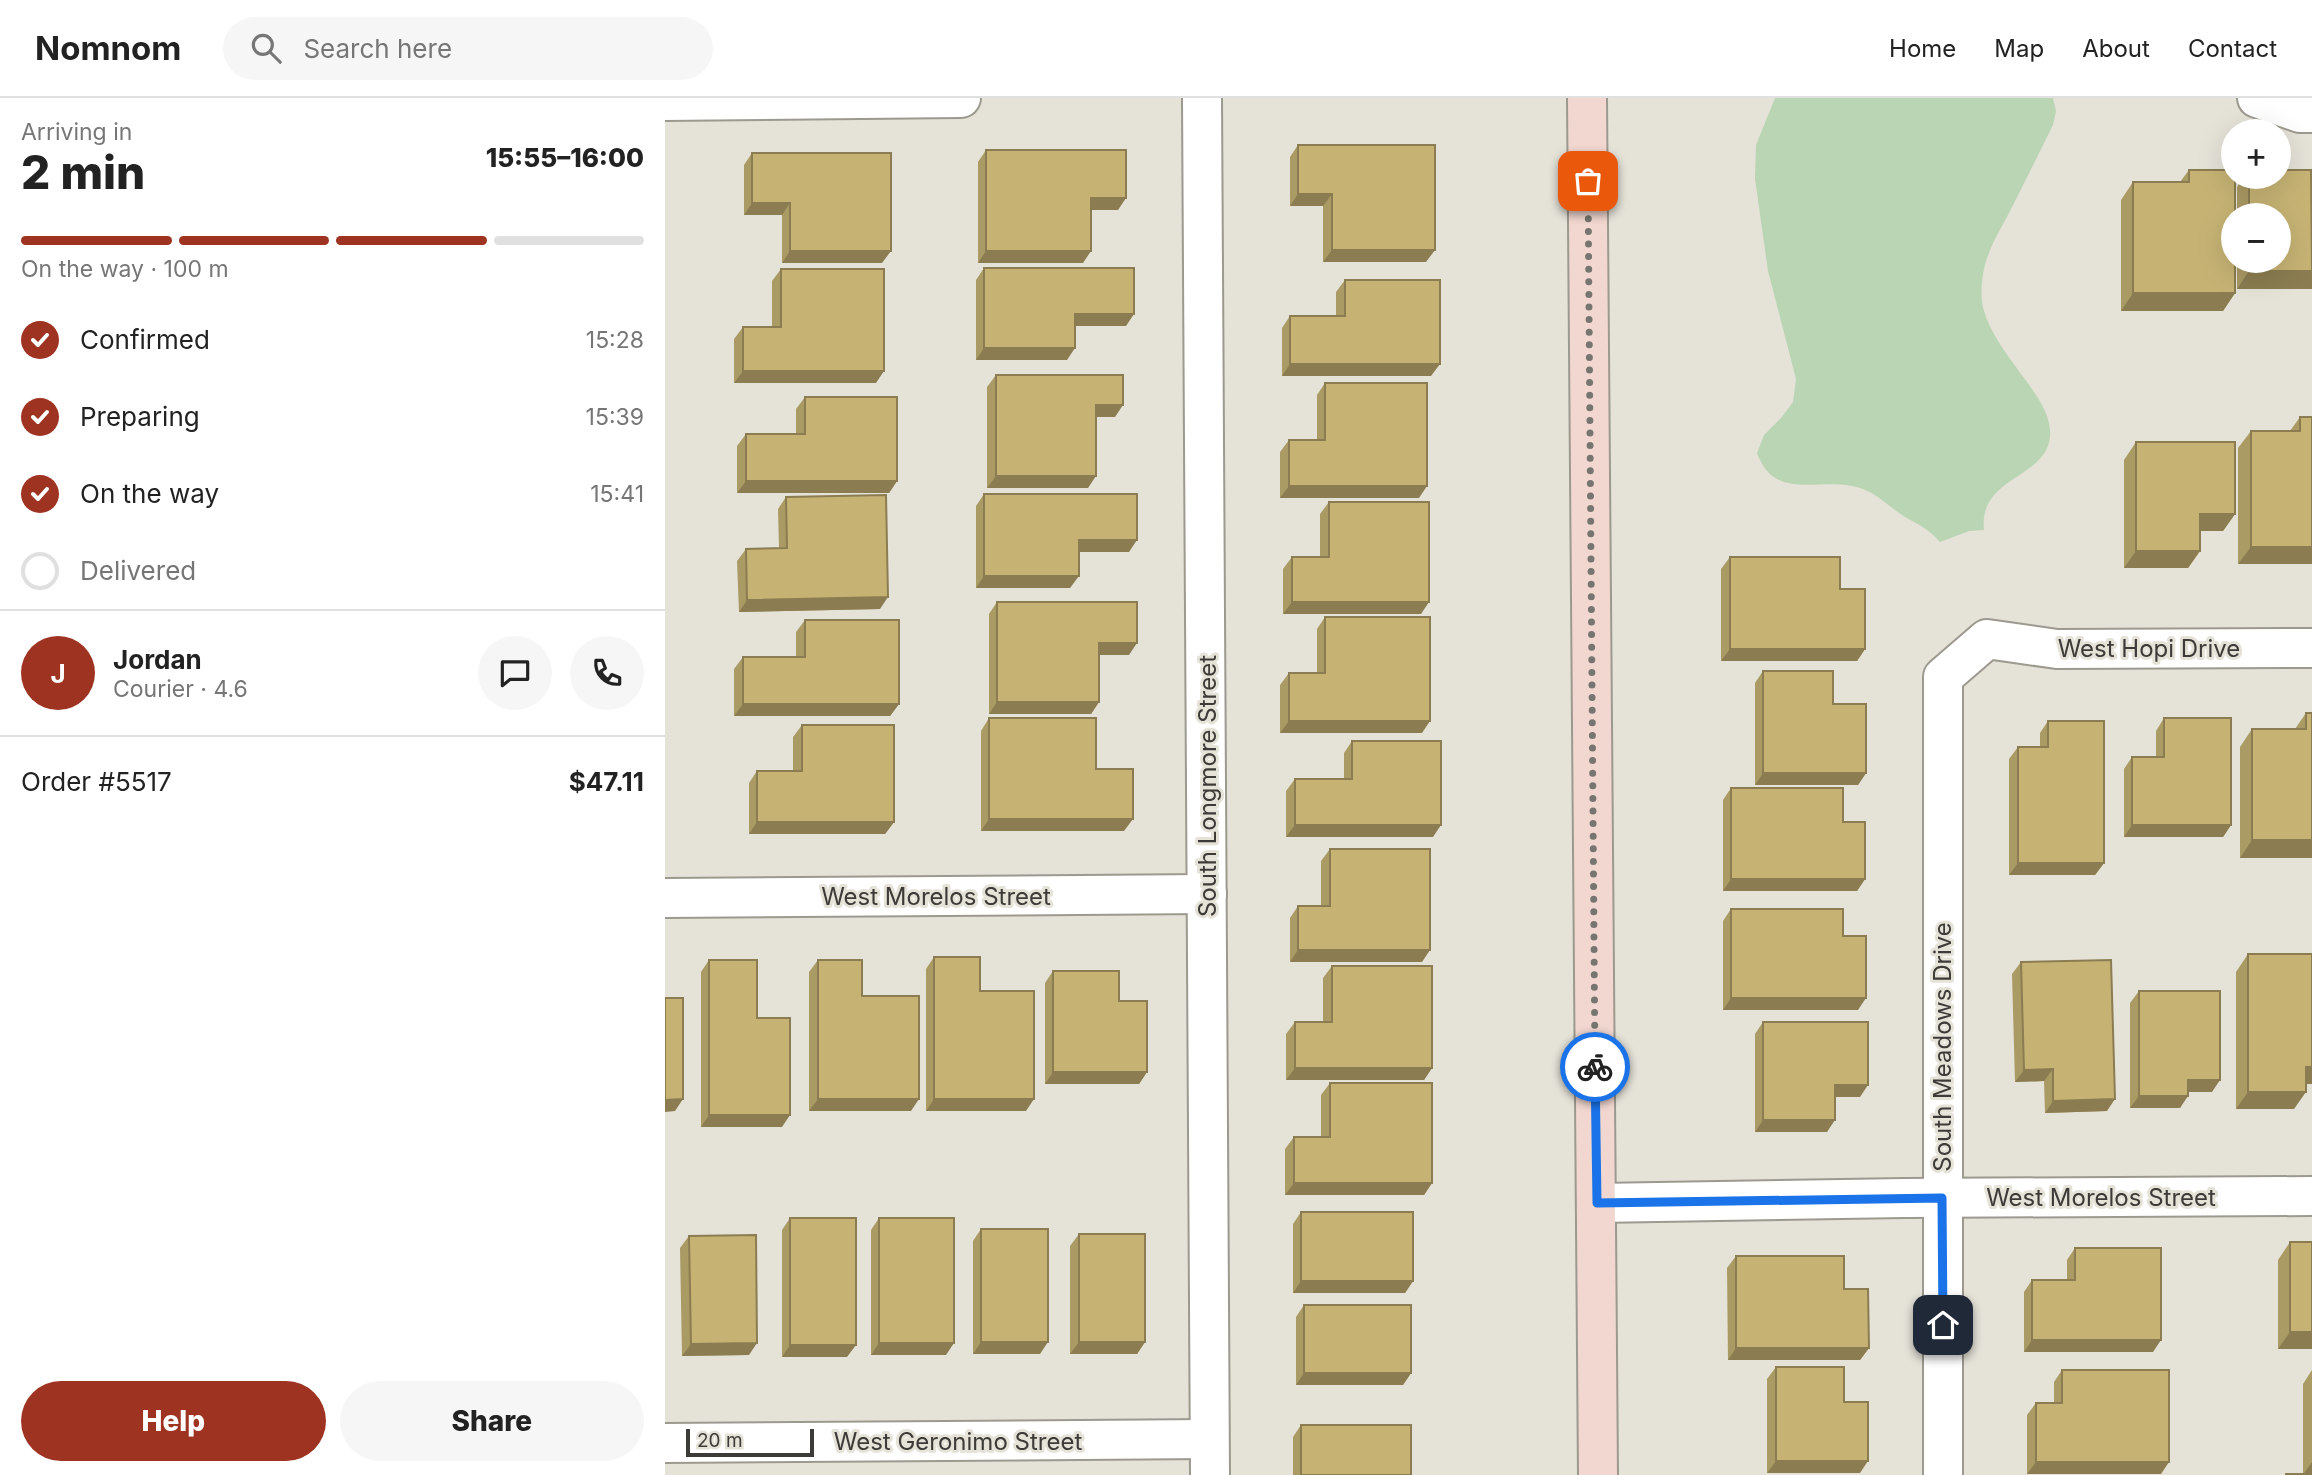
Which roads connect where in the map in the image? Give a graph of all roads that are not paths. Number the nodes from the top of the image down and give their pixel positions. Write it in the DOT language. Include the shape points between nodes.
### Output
graph roads {
  1 [pos="961,98"];
  2 [pos="1202,98"];
  3 [pos="1587,98"];
  4 [pos="2257,98"];
  5 [pos="665,101"];
  6 [pos="2312,113"];
  7 [pos="1987,639"];
  8 [pos="2312,648"];
  9 [pos="1207,894"];
  10 [pos="665,898"];
  11 [pos="2312,1196"];
  12 [pos="1942,1198"];
  13 [pos="1597,1203"];
  14 [pos="665,1443"];
  15 [pos="1209,1457"];
  16 [pos="1598,1475"];
  17 [pos="1944,1475"];
  1 -- 5 [label="street"];
  2 -- 9 [label="street, South Longmore Street"];
  3 -- 13 [label="street"];
  4 -- 6 [label="street"];
  7 -- 8 [label="street, West Hopi Drive" via="2057,649"];
  7 -- 12 [label="street, South Meadows Drive" via="1943,677"];
  9 -- 10 [label="street, West Morelos Street"];
  9 -- 15 [label="street, South Longmore Street"];
  11 -- 12 [label="street, West Morelos Street"];
  12 -- 13 [label="street, West Morelos Street"];
  12 -- 17 [label="street, South Meadows Drive"];
  13 -- 16 [label="street"];
  14 -- 15 [label="street, West Geronimo Street"];
}
